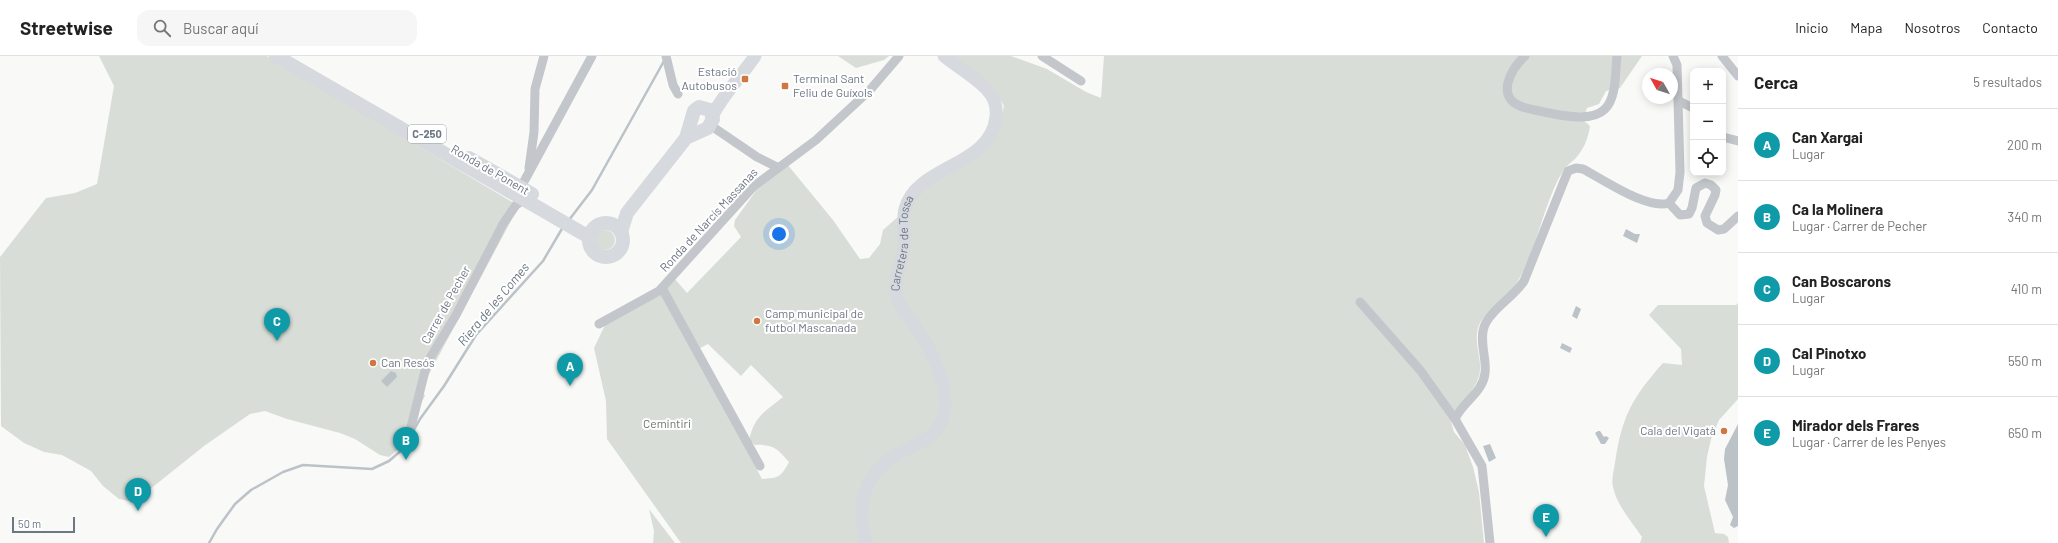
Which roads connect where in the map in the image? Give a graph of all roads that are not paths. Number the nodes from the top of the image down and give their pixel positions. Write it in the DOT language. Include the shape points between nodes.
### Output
graph roads {
  1 [pos="276,56"];
  2 [pos="292,56"];
  3 [pos="544,56"];
  4 [pos="592,56"];
  5 [pos="755,56"];
  6 [pos="899,56"];
  7 [pos="944,56"];
  8 [pos="1042,56"];
  9 [pos="1525,56"];
  10 [pos="1617,56"];
  11 [pos="1673,56"];
  12 [pos="1722,56"];
  13 [pos="667,60"];
  14 [pos="1738,76"];
  15 [pos="1081,81"];
  16 [pos="678,94"];
  17 [pos="1679,101"];
  18 [pos="1690,106"];
  19 [pos="707,117"];
  20 [pos="1726,138"];
  21 [pos="1738,141"];
  22 [pos="777,167"];
  23 [pos="520,194"];
  24 [pos="1669,204"];
  25 [pos="627,213"];
  26 [pos="1738,216"];
  27 [pos="608,223"];
  28 [pos="621,232"];
  29 [pos="591,233"];
  30 [pos="662,288"];
  31 [pos="1360,302"];
  32 [pos="599,324"];
  33 [pos="1455,419"];
  34 [pos="410,431"];
  35 [pos="760,466"];
  36 [pos="866,543"];
  37 [pos="1490,543"];
  1 -- 23 [label="main road, C-250"];
  2 -- 23 [label="main road, Ronda de Ponent / C-250"];
  3 -- 23 [label="street" via="535,89 531,155"];
  4 -- 23 [label="street, Carrer de Pecher"];
  5 -- 19 [label="main road"];
  6 -- 22 [label="street, Ronda de Narcís Massanas" via="859,100 816,140"];
  7 -- 36 [label="main road, Carretera de Tossa" via="988,91 996,103 996,120 980,148 925,181 917,188 905,208 904,247 897,271 897,298 932,357 944,394 945,409 942,421 932,436 893,457 872,479 861,508 861,524"];
  8 -- 15 [label="street"];
  9 -- 10 [label="street" via="1514,67 1507,81 1507,92 1512,102 1570,118 1593,115 1604,110 1612,97"];
  11 -- 17 [label="street" via="1677,65"];
  12 -- 14 [label="street"];
  13 -- 16 [label="street"];
  17 -- 18 [label="street"];
  17 -- 24 [label="street" via="1680,172 1678,190"];
  19 -- 22 [label="street" via="757,157"];
  19 -- 25 [label="main road" via="686,138"];
  20 -- 21 [label="street"];
  22 -- 30 [label="street, Ronda de Narcís Massanas" via="754,186"];
  23 -- 29 [label="main road, C-250"];
  23 -- 34 [label="street, Carrer de Pecher" via="456,315 427,363"];
  24 -- 26 [label="street" via="1680,215 1689,214 1696,188 1705,183 1716,190 1705,216 1707,223 1718,230 1724,229"];
  24 -- 33 [label="street" via="1649,204 1583,169 1568,171 1524,281 1518,291 1489,318 1484,327 1483,382 1459,410"];
  25 -- 27 [label="main road"];
  25 -- 28 [label="main road"];
  27 -- 28 [label="main road" via="616,226"];
  27 -- 29 [label="main road" via="600,224"];
  28 -- 29 [label="main road" via="622,246 616,253 608,256 600,256 593,250"];
  30 -- 32 [label="street, Ronda de Narcís Massanas"];
  30 -- 35 [label="street"];
  31 -- 33 [label="street" via="1420,370"];
  33 -- 37 [label="street" via="1482,466"];
}
